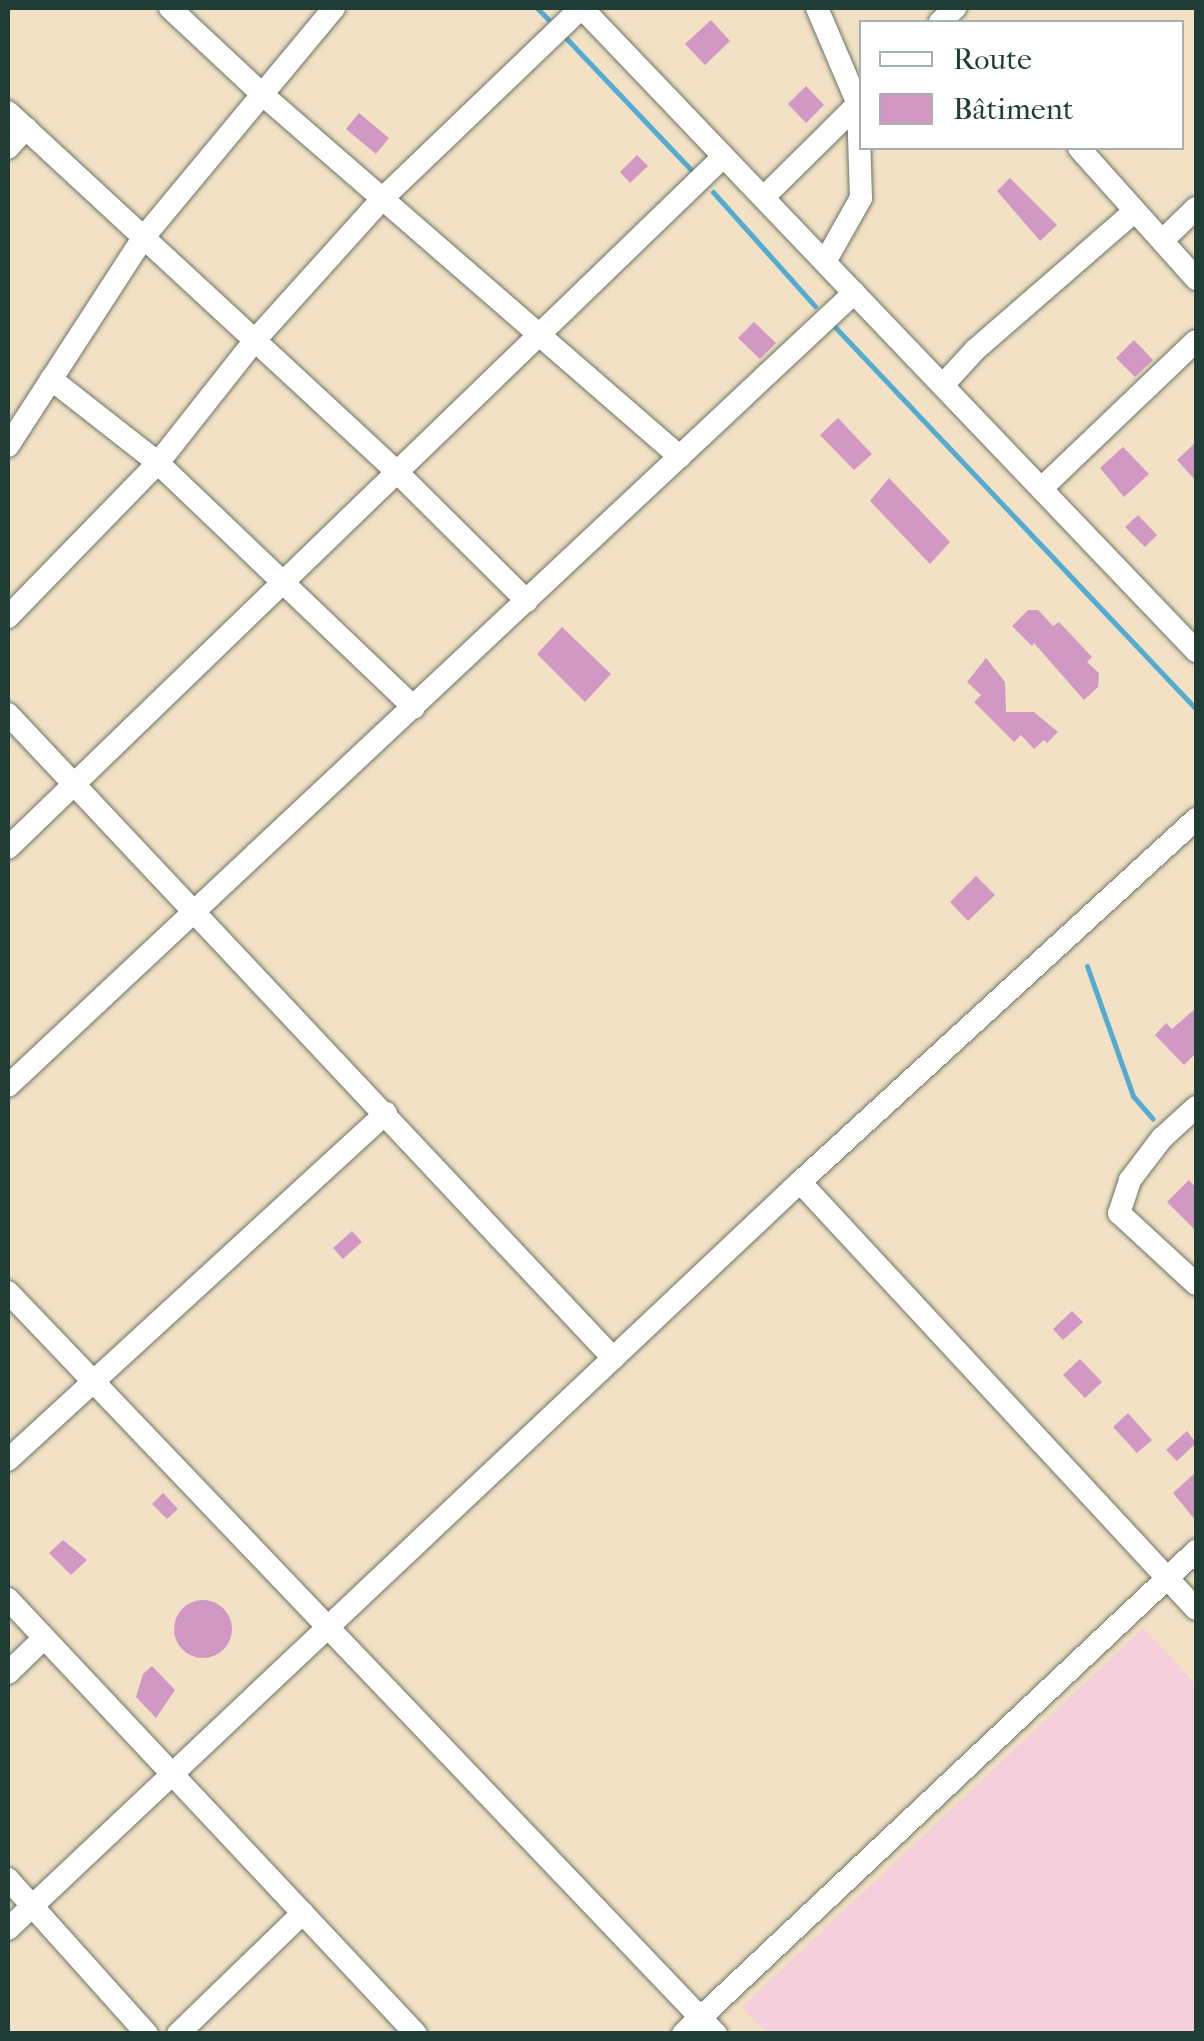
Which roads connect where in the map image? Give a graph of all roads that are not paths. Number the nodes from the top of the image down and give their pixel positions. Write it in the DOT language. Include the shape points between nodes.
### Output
graph roads {
  1 [pos="170,8"];
  2 [pos="334,8"];
  3 [pos="581,8"];
  4 [pos="817,8"];
  5 [pos="263,96"];
  6 [pos="859,100"];
  7 [pos="859,103"];
  8 [pos="8,112"];
  9 [pos="26,128"];
  10 [pos="8,148"];
  11 [pos="860,150"];
  12 [pos="1081,150"];
  13 [pos="722,158"];
  14 [pos="383,198"];
  15 [pos="764,198"];
  16 [pos="1196,208"];
  17 [pos="1135,210"];
  18 [pos="143,238"];
  19 [pos="1163,240"];
  20 [pos="825,262"];
  21 [pos="1196,279"];
  22 [pos="854,293"];
  23 [pos="537,336"];
  24 [pos="256,339"];
  25 [pos="1196,342"];
  26 [pos="51,379"];
  27 [pos="944,385"];
  28 [pos="8,446"];
  29 [pos="680,456"];
  30 [pos="158,464"];
  31 [pos="398,472"];
  32 [pos="1043,487"];
  33 [pos="284,582"];
  34 [pos="527,601"];
  35 [pos="8,617"];
  36 [pos="1196,651"];
  37 [pos="414,708"];
  38 [pos="8,714"];
  39 [pos="73,786"];
  40 [pos="1196,819"];
  41 [pos="8,848"];
  42 [pos="197,913"];
  43 [pos="8,1086"];
  44 [pos="1196,1107"];
  45 [pos="386,1112"];
  46 [pos="800,1182"];
  47 [pos="1196,1284"];
  48 [pos="8,1292"];
  49 [pos="614,1358"];
  50 [pos="92,1380"];
  51 [pos="8,1460"];
  52 [pos="1196,1552"];
  53 [pos="1168,1578"];
  54 [pos="8,1599"];
  55 [pos="1196,1609"];
  56 [pos="328,1627"];
  57 [pos="44,1638"];
  58 [pos="8,1673"];
  59 [pos="172,1774"];
  60 [pos="8,1879"];
  61 [pos="32,1905"];
  62 [pos="303,1914"];
  63 [pos="8,1929"];
  64 [pos="700,2028"];
  65 [pos="147,2034"];
  66 [pos="178,2034"];
  67 [pos="416,2034"];
  1 -- 5 [label="street"];
  2 -- 5 [label="street"];
  3 -- 13 [label="street"];
  3 -- 14 [label="street"];
  4 -- 6 [label="street"];
  5 -- 14 [label="street"];
  5 -- 18 [label="street"];
  7 -- 15 [label="street"];
  8 -- 9 [label="street"];
  9 -- 10 [label="street"];
  9 -- 18 [label="street"];
  11 -- 20 [label="street" via="861,198"];
  12 -- 17 [label="street"];
  13 -- 15 [label="street"];
  13 -- 23 [label="street"];
  14 -- 23 [label="street"];
  14 -- 24 [label="street"];
  15 -- 20 [label="street"];
  16 -- 19 [label="street"];
  17 -- 19 [label="street"];
  17 -- 27 [label="street"];
  18 -- 24 [label="street"];
  18 -- 26 [label="street"];
  19 -- 21 [label="street"];
  20 -- 22 [label="street"];
  22 -- 27 [label="street"];
  22 -- 29 [label="street"];
  23 -- 29 [label="street"];
  23 -- 31 [label="street"];
  24 -- 30 [label="street"];
  24 -- 31 [label="street"];
  25 -- 32 [label="street"];
  26 -- 28 [label="street"];
  26 -- 30 [label="street"];
  27 -- 32 [label="street"];
  29 -- 34 [label="street"];
  30 -- 33 [label="street"];
  30 -- 35 [label="street"];
  31 -- 33 [label="street"];
  31 -- 34 [label="street"];
  32 -- 36 [label="street"];
  33 -- 37 [label="street"];
  33 -- 39 [label="street"];
  34 -- 37 [label="street"];
  37 -- 42 [label="street"];
  38 -- 39 [label="street"];
  39 -- 41 [label="street"];
  39 -- 42 [label="street"];
  40 -- 46 [label="street"];
  42 -- 43 [label="street"];
  42 -- 45 [label="street"];
  44 -- 47 [label="street" via="1130,1180 1119,1212"];
  45 -- 49 [label="street"];
  45 -- 50 [label="street"];
  46 -- 49 [label="street"];
  46 -- 53 [label="street"];
  48 -- 50 [label="street"];
  49 -- 56 [label="street"];
  50 -- 51 [label="street"];
  50 -- 56 [label="street"];
  52 -- 53 [label="street"];
  53 -- 55 [label="street"];
  53 -- 64 [label="street"];
  54 -- 57 [label="street"];
  56 -- 59 [label="street"];
  56 -- 64 [label="street"];
  57 -- 58 [label="street"];
  57 -- 59 [label="street"];
  59 -- 61 [label="street"];
  59 -- 62 [label="street"];
  60 -- 61 [label="street"];
  61 -- 63 [label="street"];
  61 -- 65 [label="street"];
  62 -- 66 [label="street"];
  62 -- 67 [label="street"];
}
